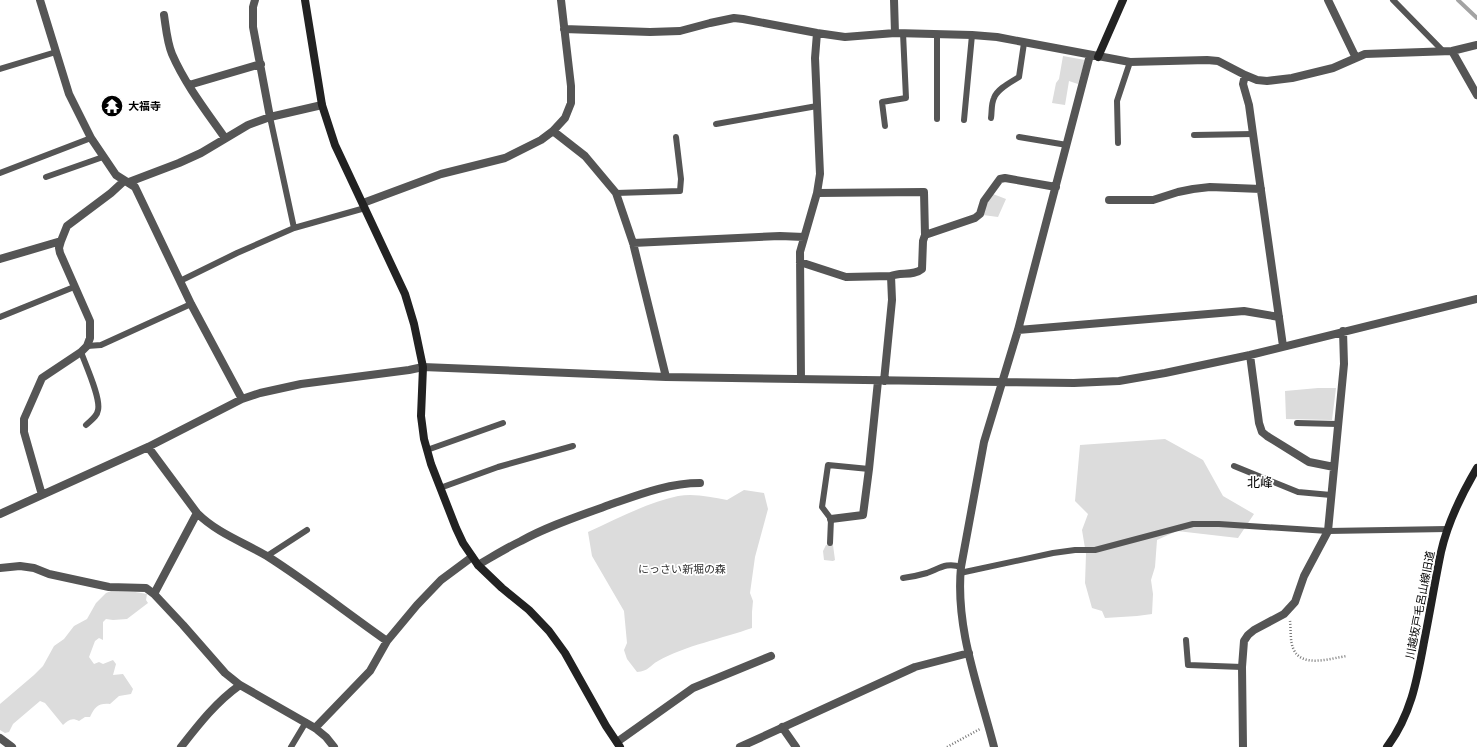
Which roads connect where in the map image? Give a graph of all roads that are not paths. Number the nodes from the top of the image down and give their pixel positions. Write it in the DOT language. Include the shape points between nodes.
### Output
graph roads {
  1 [pos="40,0"];
  2 [pos="255,0"];
  3 [pos="305,0"];
  4 [pos="561,0"];
  5 [pos="894,0"];
  6 [pos="1123,0"];
  7 [pos="1328,0"];
  8 [pos="1393,0"];
  9 [pos="164,15"];
  10 [pos="564,28"];
  11 [pos="817,33"];
  12 [pos="899,33"];
  13 [pos="937,34"];
  14 [pos="972,35"];
  15 [pos="1024,43"];
  16 [pos="1477,45"];
  17 [pos="1443,51"];
  18 [pos="1452,51"];
  19 [pos="56,52"];
  20 [pos="1094,56"];
  21 [pos="1356,58"];
  22 [pos="1130,62"];
  23 [pos="261,64"];
  24 [pos="0,69"];
  25 [pos="1245,75"];
  26 [pos="188,85"];
  27 [pos="1477,95"];
  28 [pos="322,105"];
  29 [pos="817,106"];
  30 [pos="270,117"];
  31 [pos="991,118"];
  32 [pos="937,119"];
  33 [pos="964,120"];
  34 [pos="716,124"];
  35 [pos="885,126"];
  36 [pos="553,131"];
  37 [pos="1253,134"];
  38 [pos="1194,135"];
  39 [pos="676,137"];
  40 [pos="91,138"];
  41 [pos="225,138"];
  42 [pos="1019,138"];
  43 [pos="1118,143"];
  44 [pos="1067,145"];
  45 [pos="103,157"];
  46 [pos="0,173"];
  47 [pos="46,177"];
  48 [pos="126,182"];
  49 [pos="1056,187"];
  50 [pos="1261,189"];
  51 [pos="616,193"];
  52 [pos="817,193"];
  53 [pos="1109,200"];
  54 [pos="364,206"];
  55 [pos="294,228"];
  56 [pos="925,236"];
  57 [pos="804,237"];
  58 [pos="61,241"];
  59 [pos="634,243"];
  60 [pos="0,259"];
  61 [pos="800,262"];
  62 [pos="891,276"];
  63 [pos="180,281"];
  64 [pos="74,287"];
  65 [pos="1477,299"];
  66 [pos="191,304"];
  67 [pos="0,317"];
  68 [pos="1279,317"];
  69 [pos="1018,330"];
  70 [pos="1342,331"];
  71 [pos="1283,346"];
  72 [pos="84,349"];
  73 [pos="1250,355"];
  74 [pos="423,367"];
  75 [pos="666,377"];
  76 [pos="801,379"];
  77 [pos="881,381"];
  78 [pos="1002,382"];
  79 [pos="242,399"];
  80 [pos="503,423"];
  81 [pos="86,424"];
  82 [pos="1297,424"];
  83 [pos="1338,424"];
  84 [pos="573,446"];
  85 [pos="148,447"];
  86 [pos="427,450"];
  87 [pos="1234,466"];
  88 [pos="1334,467"];
  89 [pos="1477,468"];
  90 [pos="870,469"];
  91 [pos="700,483"];
  92 [pos="440,488"];
  93 [pos="42,495"];
  94 [pos="1331,495"];
  95 [pos="197,513"];
  96 [pos="0,514"];
  97 [pos="831,519"];
  98 [pos="307,530"];
  99 [pos="1447,530"];
  100 [pos="1328,531"];
  101 [pos="830,543"];
  102 [pos="266,556"];
  103 [pos="472,557"];
  104 [pos="478,565"];
  105 [pos="0,568"];
  106 [pos="960,570"];
  107 [pos="903,578"];
  108 [pos="154,594"];
  109 [pos="1186,640"];
  110 [pos="387,641"];
  111 [pos="969,653"];
  112 [pos="772,656"];
  113 [pos="1242,667"];
  114 [pos="240,685"];
  115 [pos="306,722"];
  116 [pos="782,727"];
  117 [pos="315,728"];
  118 [pos="0,738"];
  119 [pos="618,745"];
  120 [pos="12,747"];
  121 [pos="181,747"];
  122 [pos="291,747"];
  123 [pos="334,747"];
  124 [pos="740,747"];
  125 [pos="796,747"];
  126 [pos="994,747"];
  127 [pos="1243,747"];
  128 [pos="1387,747"];
  1 -- 19 [label="street"];
  2 -- 23 [label="street" via="253,27"];
  3 -- 28 [label="street"];
  4 -- 10 [label="street"];
  5 -- 12 [label="street"];
  6 -- 20 [label="street"];
  7 -- 21 [label="street"];
  8 -- 17 [label="lane"];
  9 -- 26 [label="street" via="172,53"];
  10 -- 11 [label="street" via="680,31 734,18"];
  10 -- 36 [label="street" via="571,103 565,118"];
  11 -- 12 [label="street" via="845,37"];
  11 -- 29 [label="street"];
  12 -- 13 [label="street"];
  12 -- 35 [label="lane" via="906,98 882,102"];
  13 -- 14 [label="street"];
  13 -- 32 [label="lane"];
  14 -- 15 [label="street"];
  14 -- 33 [label="lane"];
  15 -- 20 [label="street"];
  15 -- 31 [label="lane" via="1020,77 997,93"];
  16 -- 18 [label="street"];
  17 -- 18 [label="street"];
  17 -- 21 [label="street" via="1365,54"];
  18 -- 27 [label="street"];
  19 -- 24 [label="lane"];
  19 -- 40 [label="street" via="69,94"];
  20 -- 22 [label="street"];
  20 -- 44 [label="street"];
  21 -- 25 [label="street" via="1332,68 1285,79 1257,80"];
  22 -- 25 [label="street" via="1218,61"];
  22 -- 43 [label="lane" via="1117,101"];
  23 -- 26 [label="street"];
  23 -- 30 [label="street"];
  25 -- 37 [label="street" via="1243,84"];
  26 -- 41 [label="street"];
  28 -- 30 [label="street"];
  28 -- 54 [label="street" via="335,145"];
  29 -- 34 [label="lane"];
  29 -- 52 [label="street" via="820,174"];
  30 -- 41 [label="street" via="248,125"];
  30 -- 55 [label="lane"];
  36 -- 51 [label="street" via="585,156"];
  36 -- 54 [label="street" via="505,158 441,174"];
  37 -- 38 [label="lane"];
  37 -- 50 [label="street"];
  39 -- 51 [label="lane" via="680,191"];
  40 -- 45 [label="street"];
  40 -- 46 [label="lane"];
  41 -- 48 [label="street" via="184,161"];
  42 -- 44 [label="lane"];
  44 -- 49 [label="street"];
  45 -- 47 [label="lane"];
  45 -- 48 [label="street" via="116,175"];
  48 -- 58 [label="street" via="67,226"];
  48 -- 63 [label="street" via="135,186"];
  49 -- 56 [label="street" via="1000,179 984,201 976,218"];
  49 -- 69 [label="street"];
  50 -- 53 [label="street" via="1210,187 1183,191 1153,200"];
  50 -- 68 [label="street"];
  51 -- 59 [label="street"];
  52 -- 56 [label="street" via="924,192"];
  52 -- 57 [label="street"];
  54 -- 55 [label="lane"];
  54 -- 74 [label="street" via="405,294"];
  55 -- 63 [label="lane"];
  56 -- 62 [label="street" via="922,269 918,273"];
  57 -- 59 [label="street"];
  57 -- 61 [label="street"];
  58 -- 60 [label="street"];
  58 -- 64 [label="street" via="60,253"];
  59 -- 75 [label="street"];
  61 -- 62 [label="street" via="846,277"];
  61 -- 76 [label="street"];
  62 -- 77 [label="street" via="892,300"];
  63 -- 66 [label="street"];
  64 -- 67 [label="lane"];
  64 -- 72 [label="street" via="90,321 90,338"];
  65 -- 70 [label="street"];
  66 -- 72 [label="lane" via="102,345"];
  66 -- 79 [label="street"];
  68 -- 69 [label="street" via="1244,311"];
  68 -- 71 [label="street"];
  69 -- 78 [label="street"];
  70 -- 71 [label="street"];
  70 -- 83 [label="street" via="1344,364"];
  71 -- 73 [label="street"];
  72 -- 81 [label="lane" via="99,401 95,417"];
  72 -- 93 [label="street" via="42,378 24,419 24,432"];
  73 -- 78 [label="street" via="1120,381"];
  73 -- 88 [label="street" via="1262,432 1309,462"];
  74 -- 75 [label="street"];
  74 -- 79 [label="street" via="301,384"];
  74 -- 86 [label="street" via="422,416"];
  75 -- 76 [label="street"];
  76 -- 77 [label="street"];
  77 -- 78 [label="street"];
  77 -- 90 [label="street"];
  78 -- 106 [label="street" via="984,442"];
  79 -- 85 [label="street"];
  80 -- 86 [label="lane"];
  82 -- 83 [label="lane"];
  83 -- 88 [label="street"];
  84 -- 92 [label="lane" via="498,467"];
  85 -- 93 [label="street"];
  85 -- 95 [label="street"];
  86 -- 92 [label="street"];
  87 -- 94 [label="lane" via="1298,492"];
  88 -- 94 [label="street"];
  89 -- 99 [label="street, 川越坂戸毛呂山線旧道" via="1461,495"];
  90 -- 97 [label="street" via="863,515"];
  90 -- 97 [label="lane" via="828,465 822,507"];
  91 -- 104 [label="street" via="667,486 624,500 522,540"];
  92 -- 103 [label="street" via="456,528"];
  93 -- 96 [label="street"];
  94 -- 100 [label="street"];
  95 -- 102 [label="street" via="215,528"];
  95 -- 108 [label="street"];
  97 -- 101 [label="lane"];
  98 -- 102 [label="lane"];
  99 -- 100 [label="lane"];
  99 -- 128 [label="street, 川越坂戸毛呂山線旧道" via="1409,708 1397,734"];
  100 -- 106 [label="lane" via="1193,524 1095,550 1053,552"];
  100 -- 113 [label="street" via="1304,576 1295,602 1284,614 1254,630 1244,641"];
  102 -- 110 [label="street"];
  103 -- 104 [label="street"];
  103 -- 110 [label="street" via="441,580"];
  104 -- 119 [label="street" via="529,610 549,632 565,654"];
  105 -- 108 [label="street" via="34,568 49,574 109,587 146,588"];
  106 -- 107 [label="lane" via="954,565"];
  106 -- 111 [label="street" via="961,621"];
  108 -- 114 [label="street" via="184,624 225,673"];
  109 -- 113 [label="lane" via="1188,665"];
  110 -- 117 [label="street" via="370,671"];
  111 -- 116 [label="street" via="915,667"];
  111 -- 126 [label="street"];
  112 -- 119 [label="street" via="693,688"];
  113 -- 127 [label="street"];
  114 -- 115 [label="street"];
  114 -- 121 [label="street" via="205,716"];
  115 -- 117 [label="street"];
  115 -- 122 [label="lane"];
  116 -- 124 [label="street"];
  116 -- 125 [label="street"];
  117 -- 123 [label="street"];
  118 -- 120 [label="street"];
}
